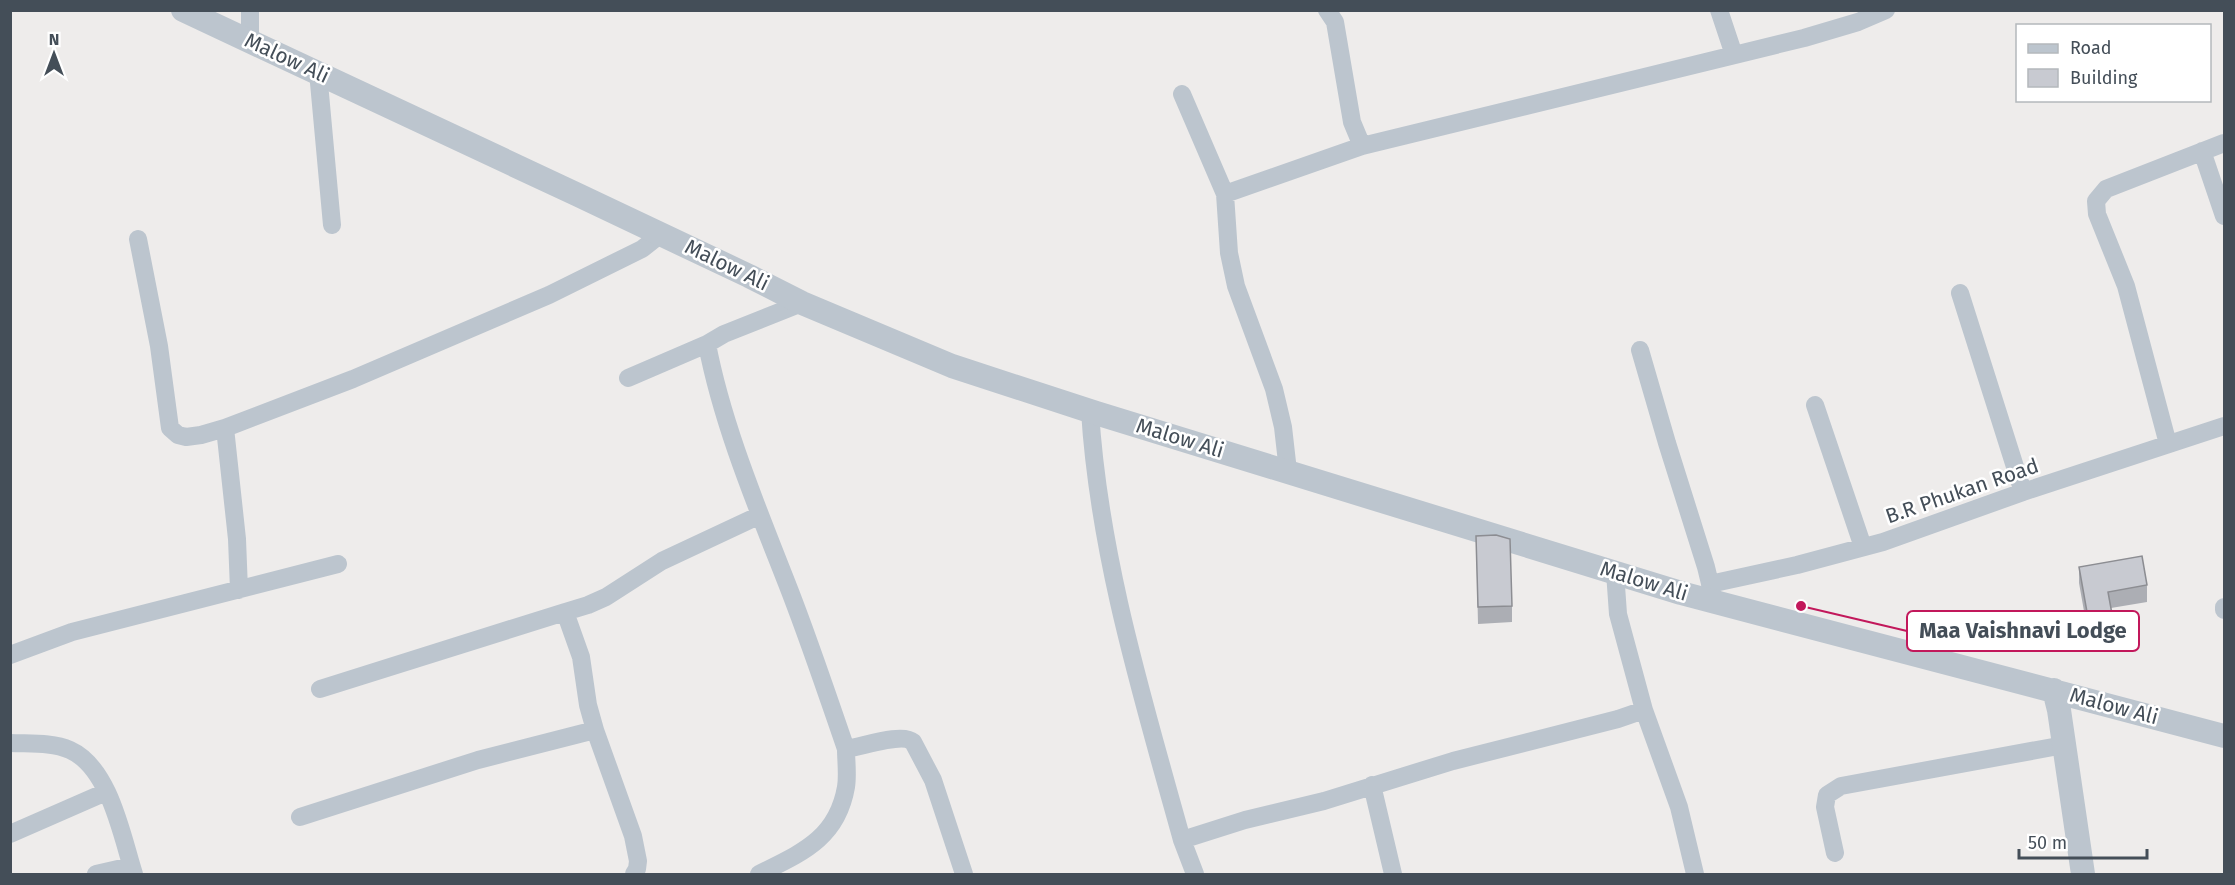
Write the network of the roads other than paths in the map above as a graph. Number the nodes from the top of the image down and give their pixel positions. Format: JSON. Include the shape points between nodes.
{"nodes":[{"id":1,"x":183,"y":10,"type":"edge"},
{"id":2,"x":250,"y":10,"type":"edge"},
{"id":3,"x":1327,"y":10,"type":"edge"},
{"id":4,"x":1719,"y":10,"type":"edge"},
{"id":5,"x":1887,"y":10,"type":"edge"},
{"id":6,"x":1842,"y":18,"type":"edge"},
{"id":7,"x":250,"y":41,"type":"junction"},
{"id":8,"x":1734,"y":56,"type":"junction"},
{"id":9,"x":318,"y":72,"type":"junction"},
{"id":10,"x":1182,"y":94,"type":"dead end"},
{"id":11,"x":2224,"y":143,"type":"edge"},
{"id":12,"x":1362,"y":146,"type":"junction"},
{"id":13,"x":2202,"y":151,"type":"junction"},
{"id":14,"x":1225,"y":194,"type":"junction"},
{"id":15,"x":2224,"y":216,"type":"edge"},
{"id":16,"x":332,"y":225,"type":"dead end"},
{"id":17,"x":662,"y":234,"type":"junction"},
{"id":18,"x":138,"y":239,"type":"dead end"},
{"id":19,"x":1960,"y":293,"type":"dead end"},
{"id":20,"x":802,"y":303,"type":"junction"},
{"id":21,"x":707,"y":344,"type":"junction"},
{"id":22,"x":1640,"y":350,"type":"dead end"},
{"id":23,"x":628,"y":378,"type":"dead end"},
{"id":24,"x":1815,"y":405,"type":"dead end"},
{"id":25,"x":1090,"y":411,"type":"junction"},
{"id":26,"x":2224,"y":426,"type":"edge"},
{"id":27,"x":225,"y":428,"type":"junction"},
{"id":28,"x":2168,"y":444,"type":"junction"},
{"id":29,"x":1288,"y":471,"type":"junction"},
{"id":30,"x":2023,"y":492,"type":"junction"},
{"id":31,"x":760,"y":515,"type":"junction"},
{"id":32,"x":1863,"y":547,"type":"junction"},
{"id":33,"x":338,"y":564,"type":"dead end"},
{"id":34,"x":1616,"y":572,"type":"junction"},
{"id":35,"x":239,"y":590,"type":"junction"},
{"id":36,"x":1712,"y":593,"type":"junction"},
{"id":37,"x":565,"y":612,"type":"junction"},
{"id":38,"x":10,"y":655,"type":"edge"},
{"id":39,"x":320,"y":689,"type":"dead end"},
{"id":40,"x":2054,"y":690,"type":"junction"},
{"id":41,"x":1644,"y":710,"type":"junction"},
{"id":42,"x":595,"y":730,"type":"junction"},
{"id":43,"x":2224,"y":736,"type":"edge"},
{"id":44,"x":10,"y":743,"type":"edge"},
{"id":45,"x":2064,"y":745,"type":"junction"},
{"id":46,"x":846,"y":749,"type":"junction"},
{"id":47,"x":1372,"y":785,"type":"junction"},
{"id":48,"x":106,"y":792,"type":"junction"},
{"id":49,"x":300,"y":817,"type":"dead end"},
{"id":50,"x":10,"y":834,"type":"edge"},
{"id":51,"x":1182,"y":840,"type":"junction"},
{"id":52,"x":1834,"y":853,"type":"dead end"},
{"id":53,"x":132,"y":870,"type":"edge"},
{"id":54,"x":96,"y":874,"type":"edge"},
{"id":55,"x":634,"y":874,"type":"edge"},
{"id":56,"x":759,"y":874,"type":"edge"},
{"id":57,"x":964,"y":874,"type":"edge"},
{"id":58,"x":1195,"y":874,"type":"edge"},
{"id":59,"x":1393,"y":874,"type":"edge"},
{"id":60,"x":1695,"y":874,"type":"edge"},
{"id":61,"x":2083,"y":874,"type":"edge"}],
"edges":[{"from":1,"to":7,"type":"street","name":"Malow Ali"},
{"from":2,"to":7,"type":"street"},
{"from":3,"to":12,"type":"street","via":[[1335,22],[1352,122]]},
{"from":4,"to":8,"type":"street"},
{"from":5,"to":6,"type":"street"},
{"from":6,"to":8,"type":"street"},
{"from":7,"to":9,"type":"street","name":"Malow Ali"},
{"from":8,"to":12,"type":"street"},
{"from":9,"to":16,"type":"street"},
{"from":9,"to":17,"type":"street","name":"Malow Ali"},
{"from":10,"to":14,"type":"street"},
{"from":11,"to":13,"type":"street"},
{"from":12,"to":14,"type":"street"},
{"from":13,"to":15,"type":"street"},
{"from":13,"to":28,"type":"street","via":[[2106,189],[2096,201],[2097,214],[2126,286]]},
{"from":14,"to":29,"type":"street","via":[[1229,253],[1236,286],[1274,389]]},
{"from":17,"to":20,"type":"street","name":"Malow Ali"},
{"from":17,"to":27,"type":"street","via":[[642,249],[549,295],[353,379]]},
{"from":18,"to":27,"type":"street","via":[[170,428],[186,437]]},
{"from":19,"to":30,"type":"street"},
{"from":20,"to":21,"type":"street"},
{"from":20,"to":25,"type":"street","name":"Malow Ali","via":[[952,366]]},
{"from":21,"to":23,"type":"street"},
{"from":21,"to":31,"type":"street","via":[[716,391]]},
{"from":22,"to":36,"type":"street"},
{"from":24,"to":32,"type":"street"},
{"from":25,"to":29,"type":"street","name":"Malow Ali"},
{"from":25,"to":51,"type":"street","via":[[1094,465],[1114,581]]},
{"from":26,"to":28,"type":"street","name":"B.R Phukan Road"},
{"from":27,"to":35,"type":"street"},
{"from":28,"to":30,"type":"street","name":"B.R Phukan Road"},
{"from":29,"to":34,"type":"street","name":"Malow Ali"},
{"from":30,"to":32,"type":"street","name":"B.R Phukan Road"},
{"from":31,"to":37,"type":"street","via":[[662,561],[606,597]]},
{"from":31,"to":46,"type":"street","via":[[816,657]]},
{"from":32,"to":36,"type":"street","name":"B.R Phukan Road"},
{"from":33,"to":35,"type":"street"},
{"from":34,"to":36,"type":"street","name":"Malow Ali"},
{"from":34,"to":41,"type":"street","via":[[1618,614]]},
{"from":35,"to":38,"type":"street","via":[[72,632]]},
{"from":36,"to":40,"type":"street","name":"Malow Ali"},
{"from":37,"to":39,"type":"street"},
{"from":37,"to":42,"type":"street","via":[[581,657]]},
{"from":40,"to":43,"type":"street","name":"Malow Ali"},
{"from":40,"to":45,"type":"street"},
{"from":41,"to":47,"type":"street"},
{"from":41,"to":60,"type":"street","via":[[1679,807]]},
{"from":42,"to":49,"type":"street","via":[[478,760]]},
{"from":42,"to":55,"type":"street","via":[[633,836],[638,861]]},
{"from":44,"to":48,"type":"street","via":[[48,744],[70,750],[88,763]]},
{"from":45,"to":52,"type":"street","via":[[1841,786],[1827,795],[1825,807]]},
{"from":45,"to":61,"type":"street"},
{"from":46,"to":56,"type":"street","via":[[847,784],[834,823],[808,849]]},
{"from":46,"to":57,"type":"street","via":[[898,738],[913,742],[933,780]]},
{"from":47,"to":51,"type":"street"},
{"from":47,"to":59,"type":"street"},
{"from":48,"to":50,"type":"street"},
{"from":48,"to":53,"type":"street"},
{"from":51,"to":58,"type":"street"},
{"from":53,"to":54,"type":"street"}]}
